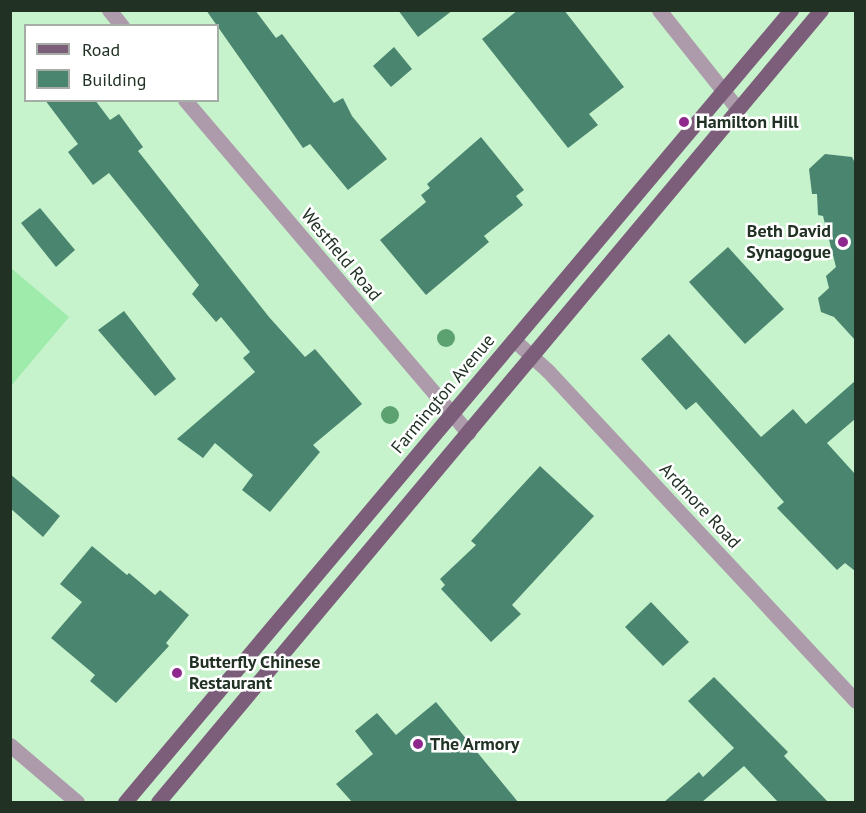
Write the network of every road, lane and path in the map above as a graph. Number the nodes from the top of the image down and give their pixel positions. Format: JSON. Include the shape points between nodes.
{"nodes":[{"id":1,"x":109,"y":10,"type":"edge"},
{"id":2,"x":659,"y":10,"type":"edge"},
{"id":3,"x":791,"y":10,"type":"edge"},
{"id":4,"x":821,"y":10,"type":"edge"},
{"id":5,"x":120,"y":24,"type":"edge"},
{"id":6,"x":723,"y":92,"type":"junction"},
{"id":7,"x":187,"y":102,"type":"edge"},
{"id":8,"x":737,"y":108,"type":"junction"},
{"id":9,"x":514,"y":340,"type":"junction"},
{"id":10,"x":534,"y":357,"type":"junction"},
{"id":11,"x":451,"y":415,"type":"junction"},
{"id":12,"x":468,"y":433,"type":"junction"},
{"id":13,"x":855,"y":701,"type":"edge"},
{"id":14,"x":10,"y":745,"type":"edge"},
{"id":15,"x":77,"y":802,"type":"edge"},
{"id":16,"x":125,"y":802,"type":"edge"},
{"id":17,"x":158,"y":802,"type":"edge"}],
"edges":[{"from":1,"to":5,"type":"street"},
{"from":2,"to":6,"type":"street"},
{"from":3,"to":6,"type":"main road","name":"Farmington Avenue"},
{"from":4,"to":8,"type":"main road"},
{"from":6,"to":8,"type":"street"},
{"from":6,"to":9,"type":"main road","name":"Farmington Avenue"},
{"from":7,"to":11,"type":"street","name":"Westfield Road"},
{"from":8,"to":10,"type":"main road"},
{"from":9,"to":10,"type":"street","name":"Ardmore Road"},
{"from":9,"to":11,"type":"main road","name":"Farmington Avenue"},
{"from":10,"to":12,"type":"main road"},
{"from":10,"to":13,"type":"street","name":"Ardmore Road"},
{"from":11,"to":12,"type":"street","name":"Westfield Road"},
{"from":11,"to":16,"type":"main road","name":"Farmington Avenue"},
{"from":12,"to":17,"type":"main road"},
{"from":14,"to":15,"type":"street"}]}
